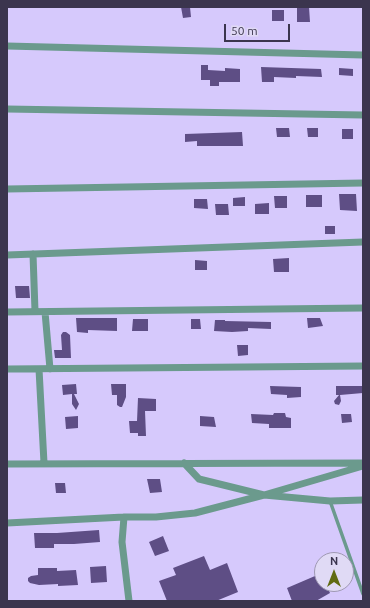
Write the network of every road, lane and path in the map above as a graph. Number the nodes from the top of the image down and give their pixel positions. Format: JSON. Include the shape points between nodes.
{"nodes":[{"id":1,"x":7,"y":46,"type":"edge"},
{"id":2,"x":363,"y":55,"type":"edge"},
{"id":3,"x":7,"y":109,"type":"edge"},
{"id":4,"x":363,"y":115,"type":"edge"},
{"id":5,"x":363,"y":183,"type":"edge"},
{"id":6,"x":7,"y":189,"type":"edge"},
{"id":7,"x":363,"y":242,"type":"edge"},
{"id":8,"x":33,"y":254,"type":"junction"},
{"id":9,"x":7,"y":255,"type":"edge"},
{"id":10,"x":363,"y":308,"type":"edge"},
{"id":11,"x":35,"y":311,"type":"junction"},
{"id":12,"x":7,"y":312,"type":"edge"},
{"id":13,"x":45,"y":312,"type":"junction"},
{"id":14,"x":363,"y":366,"type":"edge"},
{"id":15,"x":7,"y":369,"type":"edge"},
{"id":16,"x":39,"y":369,"type":"junction"},
{"id":17,"x":50,"y":369,"type":"junction"},
{"id":18,"x":44,"y":463,"type":"junction"},
{"id":19,"x":184,"y":463,"type":"junction"},
{"id":20,"x":7,"y":464,"type":"edge"},
{"id":21,"x":363,"y":464,"type":"edge"},
{"id":22,"x":264,"y":495,"type":"junction"},
{"id":23,"x":363,"y":500,"type":"edge"},
{"id":24,"x":330,"y":501,"type":"junction"},
{"id":25,"x":124,"y":517,"type":"junction"},
{"id":26,"x":7,"y":523,"type":"edge"},
{"id":27,"x":363,"y":594,"type":"edge"},
{"id":28,"x":129,"y":601,"type":"edge"}],
"edges":[{"from":1,"to":2,"type":"street"},
{"from":3,"to":4,"type":"street"},
{"from":5,"to":6,"type":"street"},
{"from":7,"to":8,"type":"street"},
{"from":8,"to":9,"type":"street"},
{"from":8,"to":11,"type":"street"},
{"from":10,"to":13,"type":"street"},
{"from":11,"to":12,"type":"street"},
{"from":11,"to":13,"type":"street"},
{"from":13,"to":17,"type":"street"},
{"from":14,"to":17,"type":"street"},
{"from":15,"to":16,"type":"street"},
{"from":16,"to":17,"type":"street"},
{"from":16,"to":18,"type":"street"},
{"from":18,"to":19,"type":"street"},
{"from":18,"to":20,"type":"street"},
{"from":19,"to":21,"type":"street"},
{"from":19,"to":22,"type":"street","via":[[199,479]]},
{"from":21,"to":22,"type":"street"},
{"from":22,"to":24,"type":"street"},
{"from":22,"to":25,"type":"street","via":[[195,513]]},
{"from":23,"to":24,"type":"street"},
{"from":24,"to":27,"type":"lane"},
{"from":25,"to":26,"type":"street"},
{"from":25,"to":28,"type":"street","via":[[122,542]]}]}
